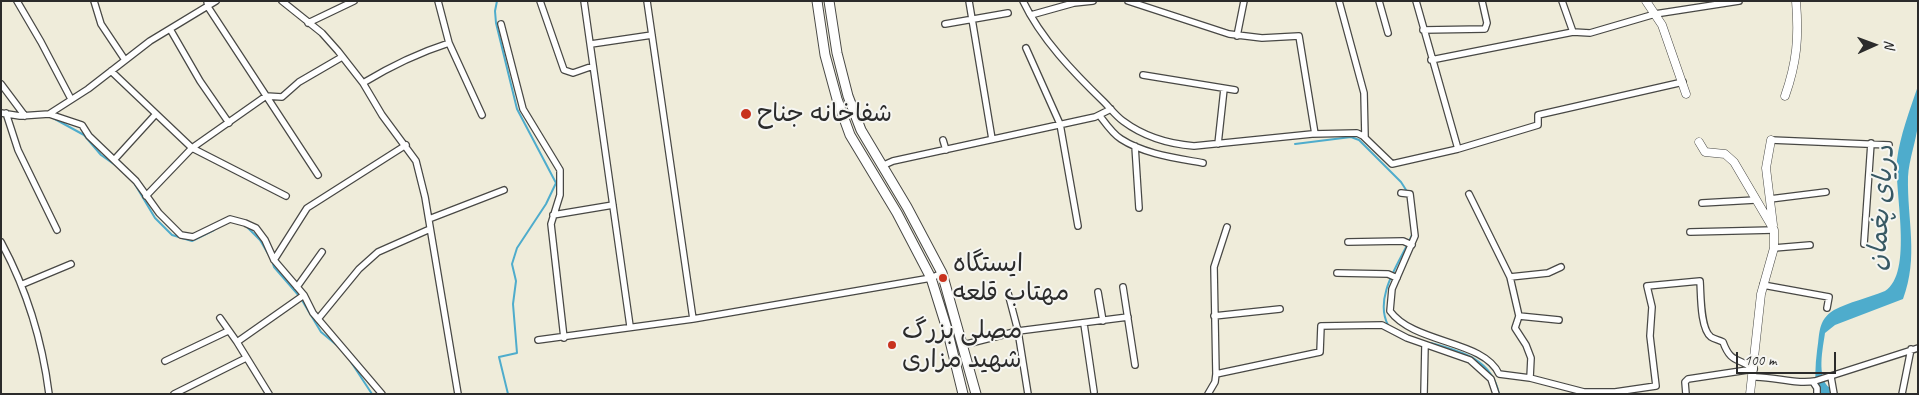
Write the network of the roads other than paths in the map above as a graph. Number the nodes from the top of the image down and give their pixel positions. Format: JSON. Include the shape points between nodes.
{"nodes":[{"id":1,"x":17,"y":1,"type":"edge"},
{"id":2,"x":94,"y":1,"type":"edge"},
{"id":3,"x":216,"y":1,"type":"edge"},
{"id":4,"x":282,"y":1,"type":"edge"},
{"id":5,"x":354,"y":1,"type":"edge"},
{"id":6,"x":438,"y":1,"type":"edge"},
{"id":7,"x":540,"y":1,"type":"edge"},
{"id":8,"x":584,"y":1,"type":"edge"},
{"id":9,"x":647,"y":1,"type":"edge"},
{"id":10,"x":817,"y":1,"type":"edge"},
{"id":11,"x":829,"y":1,"type":"edge"},
{"id":12,"x":969,"y":1,"type":"edge"},
{"id":13,"x":1023,"y":1,"type":"edge"},
{"id":14,"x":1093,"y":1,"type":"edge"},
{"id":15,"x":1128,"y":1,"type":"edge"},
{"id":16,"x":1244,"y":1,"type":"edge"},
{"id":17,"x":1339,"y":1,"type":"edge"},
{"id":18,"x":1379,"y":1,"type":"edge"},
{"id":19,"x":1416,"y":1,"type":"edge"},
{"id":20,"x":1482,"y":1,"type":"edge"},
{"id":21,"x":1562,"y":1,"type":"edge"},
{"id":22,"x":1646,"y":1,"type":"edge"},
{"id":23,"x":1739,"y":1,"type":"edge"},
{"id":24,"x":1796,"y":1,"type":"edge"},
{"id":25,"x":208,"y":4,"type":"edge"},
{"id":26,"x":1008,"y":13,"type":"dead end"},
{"id":27,"x":1655,"y":14,"type":"junction"},
{"id":28,"x":1032,"y":15,"type":"junction"},
{"id":29,"x":972,"y":20,"type":"junction"},
{"id":30,"x":308,"y":23,"type":"junction"},
{"id":31,"x":501,"y":24,"type":"dead end"},
{"id":32,"x":944,"y":24,"type":"dead end"},
{"id":33,"x":170,"y":29,"type":"junction"},
{"id":34,"x":1423,"y":30,"type":"junction"},
{"id":35,"x":1573,"y":32,"type":"junction"},
{"id":36,"x":1388,"y":33,"type":"dead end"},
{"id":37,"x":652,"y":35,"type":"junction"},
{"id":38,"x":1237,"y":36,"type":"junction"},
{"id":39,"x":449,"y":43,"type":"junction"},
{"id":40,"x":591,"y":44,"type":"junction"},
{"id":41,"x":1026,"y":48,"type":"dead end"},
{"id":42,"x":342,"y":57,"type":"junction"},
{"id":43,"x":125,"y":60,"type":"junction"},
{"id":44,"x":1431,"y":60,"type":"junction"},
{"id":45,"x":593,"y":66,"type":"junction"},
{"id":46,"x":111,"y":71,"type":"junction"},
{"id":47,"x":1143,"y":75,"type":"dead end"},
{"id":48,"x":1683,"y":82,"type":"junction"},
{"id":49,"x":363,"y":83,"type":"junction"},
{"id":50,"x":1,"y":84,"type":"edge"},
{"id":51,"x":1224,"y":89,"type":"junction"},
{"id":52,"x":1235,"y":90,"type":"dead end"},
{"id":53,"x":1686,"y":94,"type":"dead end"},
{"id":54,"x":266,"y":96,"type":"junction"},
{"id":55,"x":1785,"y":96,"type":"dead end"},
{"id":56,"x":71,"y":99,"type":"junction"},
{"id":57,"x":1110,"y":110,"type":"junction"},
{"id":58,"x":3,"y":113,"type":"edge"},
{"id":59,"x":49,"y":114,"type":"junction"},
{"id":60,"x":155,"y":115,"type":"junction"},
{"id":61,"x":482,"y":115,"type":"dead end"},
{"id":62,"x":25,"y":116,"type":"junction"},
{"id":63,"x":1100,"y":116,"type":"junction"},
{"id":64,"x":229,"y":122,"type":"junction"},
{"id":65,"x":1060,"y":124,"type":"junction"},
{"id":66,"x":1314,"y":134,"type":"junction"},
{"id":67,"x":1365,"y":138,"type":"junction"},
{"id":68,"x":992,"y":139,"type":"junction"},
{"id":69,"x":943,"y":140,"type":"dead end"},
{"id":70,"x":1770,"y":140,"type":"joint"},
{"id":71,"x":1699,"y":142,"type":"dead end"},
{"id":72,"x":1871,"y":143,"type":"junction"},
{"id":73,"x":1218,"y":144,"type":"junction"},
{"id":74,"x":406,"y":145,"type":"junction"},
{"id":75,"x":1889,"y":145,"type":"dead end"},
{"id":76,"x":1135,"y":146,"type":"junction"},
{"id":77,"x":192,"y":148,"type":"junction"},
{"id":78,"x":1458,"y":149,"type":"junction"},
{"id":79,"x":946,"y":150,"type":"junction"},
{"id":80,"x":114,"y":160,"type":"junction"},
{"id":81,"x":1203,"y":163,"type":"dead end"},
{"id":82,"x":884,"y":165,"type":"junction"},
{"id":83,"x":318,"y":175,"type":"dead end"},
{"id":84,"x":504,"y":190,"type":"dead end"},
{"id":85,"x":1826,"y":192,"type":"dead end"},
{"id":86,"x":1401,"y":193,"type":"dead end"},
{"id":87,"x":1469,"y":194,"type":"dead end"},
{"id":88,"x":146,"y":196,"type":"junction"},
{"id":89,"x":286,"y":196,"type":"dead end"},
{"id":90,"x":1770,"y":199,"type":"junction"},
{"id":91,"x":1755,"y":200,"type":"junction"},
{"id":92,"x":1702,"y":204,"type":"dead end"},
{"id":93,"x":613,"y":205,"type":"junction"},
{"id":94,"x":1139,"y":208,"type":"dead end"},
{"id":95,"x":553,"y":215,"type":"junction"},
{"id":96,"x":429,"y":219,"type":"junction"},
{"id":97,"x":1078,"y":226,"type":"dead end"},
{"id":98,"x":1227,"y":227,"type":"dead end"},
{"id":99,"x":430,"y":229,"type":"junction"},
{"id":100,"x":56,"y":230,"type":"dead end"},
{"id":101,"x":1774,"y":230,"type":"junction"},
{"id":102,"x":1690,"y":232,"type":"dead end"},
{"id":103,"x":1,"y":242,"type":"edge"},
{"id":104,"x":1348,"y":242,"type":"dead end"},
{"id":105,"x":1864,"y":244,"type":"dead end"},
{"id":106,"x":1412,"y":245,"type":"junction"},
{"id":107,"x":1810,"y":245,"type":"dead end"},
{"id":108,"x":1774,"y":248,"type":"junction"},
{"id":109,"x":322,"y":252,"type":"dead end"},
{"id":110,"x":274,"y":260,"type":"junction"},
{"id":111,"x":71,"y":264,"type":"dead end"},
{"id":112,"x":1561,"y":267,"type":"dead end"},
{"id":113,"x":1337,"y":273,"type":"dead end"},
{"id":114,"x":942,"y":274,"type":"junction"},
{"id":115,"x":1510,"y":277,"type":"junction"},
{"id":116,"x":931,"y":278,"type":"junction"},
{"id":117,"x":1397,"y":278,"type":"junction"},
{"id":118,"x":23,"y":284,"type":"junction"},
{"id":119,"x":1763,"y":285,"type":"junction"},
{"id":120,"x":297,"y":287,"type":"junction"},
{"id":121,"x":1123,"y":287,"type":"dead end"},
{"id":122,"x":1098,"y":292,"type":"dead end"},
{"id":123,"x":1008,"y":293,"type":"dead end"},
{"id":124,"x":304,"y":295,"type":"junction"},
{"id":125,"x":1827,"y":308,"type":"dead end"},
{"id":126,"x":1280,"y":309,"type":"dead end"},
{"id":127,"x":1214,"y":316,"type":"junction"},
{"id":128,"x":1519,"y":316,"type":"junction"},
{"id":129,"x":1128,"y":317,"type":"junction"},
{"id":130,"x":220,"y":318,"type":"dead end"},
{"id":131,"x":318,"y":319,"type":"junction"},
{"id":132,"x":693,"y":319,"type":"junction"},
{"id":133,"x":1394,"y":320,"type":"junction"},
{"id":134,"x":1558,"y":320,"type":"dead end"},
{"id":135,"x":1103,"y":321,"type":"junction"},
{"id":136,"x":1084,"y":324,"type":"junction"},
{"id":137,"x":630,"y":326,"type":"junction"},
{"id":138,"x":1388,"y":328,"type":"junction"},
{"id":139,"x":228,"y":330,"type":"junction"},
{"id":140,"x":1018,"y":331,"type":"junction"},
{"id":141,"x":564,"y":338,"type":"junction"},
{"id":142,"x":538,"y":340,"type":"dead end"},
{"id":143,"x":237,"y":342,"type":"junction"},
{"id":144,"x":963,"y":345,"type":"junction"},
{"id":145,"x":1425,"y":345,"type":"junction"},
{"id":146,"x":1914,"y":348,"type":"edge"},
{"id":147,"x":246,"y":358,"type":"junction"},
{"id":148,"x":165,"y":361,"type":"dead end"},
{"id":149,"x":1135,"y":365,"type":"dead end"},
{"id":150,"x":1216,"y":374,"type":"junction"},
{"id":151,"x":1754,"y":374,"type":"junction"},
{"id":152,"x":1830,"y":377,"type":"junction"},
{"id":153,"x":1530,"y":378,"type":"junction"},
{"id":154,"x":1814,"y":382,"type":"junction"},
{"id":155,"x":1094,"y":392,"type":"dead end"},
{"id":156,"x":1584,"y":393,"type":"edge"},
{"id":157,"x":1615,"y":393,"type":"edge"},
{"id":158,"x":49,"y":394,"type":"edge"},
{"id":159,"x":174,"y":394,"type":"edge"},
{"id":160,"x":269,"y":394,"type":"edge"},
{"id":161,"x":382,"y":394,"type":"edge"},
{"id":162,"x":458,"y":394,"type":"edge"},
{"id":163,"x":962,"y":394,"type":"edge"},
{"id":164,"x":976,"y":394,"type":"edge"},
{"id":165,"x":1028,"y":394,"type":"edge"},
{"id":166,"x":1208,"y":394,"type":"edge"},
{"id":167,"x":1424,"y":394,"type":"edge"},
{"id":168,"x":1496,"y":394,"type":"edge"},
{"id":169,"x":1686,"y":394,"type":"edge"},
{"id":170,"x":1750,"y":394,"type":"edge"},
{"id":171,"x":1817,"y":394,"type":"edge"},
{"id":172,"x":1834,"y":394,"type":"edge"},
{"id":173,"x":1902,"y":394,"type":"edge"}],
"edges":[{"from":1,"to":56,"type":"street"},
{"from":2,"to":43,"type":"street","via":[[101,24]]},
{"from":3,"to":25,"type":"street"},
{"from":4,"to":30,"type":"street"},
{"from":5,"to":30,"type":"street"},
{"from":6,"to":39,"type":"street"},
{"from":7,"to":45,"type":"street","via":[[564,70],[573,73]]},
{"from":8,"to":40,"type":"street"},
{"from":9,"to":37,"type":"street"},
{"from":10,"to":116,"type":"main road","via":[[825,56],[850,135]]},
{"from":11,"to":82,"type":"main road","via":[[848,96],[861,130]]},
{"from":12,"to":29,"type":"street"},
{"from":13,"to":28,"type":"street"},
{"from":14,"to":28,"type":"street"},
{"from":15,"to":38,"type":"street"},
{"from":16,"to":38,"type":"street"},
{"from":17,"to":67,"type":"street","via":[[1364,93]]},
{"from":18,"to":36,"type":"street"},
{"from":19,"to":34,"type":"street"},
{"from":20,"to":34,"type":"street","via":[[1487,23],[1485,29]]},
{"from":21,"to":35,"type":"street"},
{"from":22,"to":27,"type":"street"},
{"from":23,"to":27,"type":"street"},
{"from":24,"to":55,"type":"street","via":[[1799,32],[1796,60]]},
{"from":25,"to":33,"type":"street"},
{"from":25,"to":54,"type":"street"},
{"from":26,"to":29,"type":"street"},
{"from":27,"to":35,"type":"street","via":[[1590,33]]},
{"from":27,"to":48,"type":"street"},
{"from":28,"to":57,"type":"street","via":[[1041,31]]},
{"from":29,"to":32,"type":"street"},
{"from":29,"to":68,"type":"street"},
{"from":30,"to":42,"type":"street","via":[[322,33]]},
{"from":31,"to":95,"type":"street","via":[[523,109],[560,170],[560,195]]},
{"from":33,"to":43,"type":"street"},
{"from":33,"to":64,"type":"street","via":[[200,81]]},
{"from":34,"to":44,"type":"street"},
{"from":35,"to":44,"type":"street"},
{"from":37,"to":40,"type":"street"},
{"from":37,"to":132,"type":"street"},
{"from":38,"to":66,"type":"street","via":[[1299,36]]},
{"from":39,"to":49,"type":"street","via":[[392,65]]},
{"from":39,"to":61,"type":"street"},
{"from":40,"to":45,"type":"street"},
{"from":41,"to":65,"type":"street"},
{"from":42,"to":49,"type":"street"},
{"from":42,"to":54,"type":"street","via":[[299,82],[282,97]]},
{"from":43,"to":46,"type":"street"},
{"from":44,"to":78,"type":"street"},
{"from":45,"to":93,"type":"street"},
{"from":46,"to":56,"type":"street"},
{"from":46,"to":60,"type":"street"},
{"from":47,"to":51,"type":"street"},
{"from":48,"to":53,"type":"street"},
{"from":48,"to":78,"type":"street","via":[[1538,115],[1538,125]]},
{"from":49,"to":74,"type":"street","via":[[382,115]]},
{"from":50,"to":62,"type":"street"},
{"from":51,"to":52,"type":"street"},
{"from":51,"to":73,"type":"street"},
{"from":54,"to":64,"type":"street"},
{"from":54,"to":83,"type":"street"},
{"from":56,"to":59,"type":"street"},
{"from":57,"to":63,"type":"street"},
{"from":57,"to":73,"type":"street","via":[[1141,132],[1160,140],[1194,146]]},
{"from":58,"to":62,"type":"street"},
{"from":58,"to":100,"type":"street"},
{"from":59,"to":62,"type":"street"},
{"from":59,"to":80,"type":"street","via":[[82,125]]},
{"from":60,"to":77,"type":"street"},
{"from":60,"to":80,"type":"street"},
{"from":63,"to":65,"type":"street"},
{"from":63,"to":76,"type":"street","via":[[1120,138]]},
{"from":64,"to":77,"type":"street"},
{"from":65,"to":68,"type":"street"},
{"from":65,"to":97,"type":"street"},
{"from":66,"to":67,"type":"street","via":[[1357,133]]},
{"from":66,"to":73,"type":"street"},
{"from":67,"to":78,"type":"street","via":[[1392,164]]},
{"from":68,"to":79,"type":"street"},
{"from":69,"to":79,"type":"street"},
{"from":70,"to":72,"type":"street"},
{"from":70,"to":90,"type":"street","via":[[1766,168]]},
{"from":71,"to":91,"type":"street","via":[[1705,152],[1725,154],[1734,162]]},
{"from":72,"to":75,"type":"street"},
{"from":72,"to":105,"type":"street"},
{"from":74,"to":96,"type":"street","via":[[421,179]]},
{"from":74,"to":110,"type":"street","via":[[308,208]]},
{"from":76,"to":81,"type":"street"},
{"from":76,"to":94,"type":"street"},
{"from":77,"to":88,"type":"street"},
{"from":77,"to":89,"type":"street"},
{"from":79,"to":82,"type":"street"},
{"from":80,"to":88,"type":"street"},
{"from":82,"to":114,"type":"main road"},
{"from":84,"to":96,"type":"street"},
{"from":85,"to":90,"type":"street"},
{"from":86,"to":106,"type":"street","via":[[1410,194],[1416,227]]},
{"from":87,"to":115,"type":"street"},
{"from":88,"to":110,"type":"street","via":[[180,235],[193,237],[230,220],[256,228]]},
{"from":90,"to":101,"type":"street"},
{"from":91,"to":92,"type":"street"},
{"from":91,"to":101,"type":"street"},
{"from":93,"to":95,"type":"street"},
{"from":93,"to":137,"type":"street"},
{"from":95,"to":141,"type":"street","via":[[551,224]]},
{"from":96,"to":99,"type":"street"},
{"from":98,"to":127,"type":"street","via":[[1214,268]]},
{"from":99,"to":131,"type":"street","via":[[378,252],[359,269]]},
{"from":99,"to":162,"type":"street"},
{"from":101,"to":102,"type":"street"},
{"from":101,"to":108,"type":"street"},
{"from":103,"to":118,"type":"street"},
{"from":104,"to":106,"type":"street","via":[[1403,242]]},
{"from":106,"to":117,"type":"street"},
{"from":107,"to":108,"type":"street"},
{"from":108,"to":119,"type":"street"},
{"from":109,"to":120,"type":"street"},
{"from":110,"to":120,"type":"street"},
{"from":111,"to":118,"type":"street"},
{"from":112,"to":115,"type":"street","via":[[1548,273]]},
{"from":113,"to":117,"type":"street","via":[[1388,274]]},
{"from":114,"to":116,"type":"street"},
{"from":114,"to":144,"type":"main road"},
{"from":115,"to":128,"type":"street"},
{"from":116,"to":132,"type":"street"},
{"from":116,"to":163,"type":"main road"},
{"from":117,"to":133,"type":"street","via":[[1389,299]]},
{"from":118,"to":158,"type":"street","via":[[44,353]]},
{"from":119,"to":125,"type":"street","via":[[1829,297]]},
{"from":119,"to":151,"type":"street"},
{"from":120,"to":124,"type":"street"},
{"from":121,"to":129,"type":"street"},
{"from":122,"to":135,"type":"street"},
{"from":123,"to":140,"type":"street"},
{"from":124,"to":131,"type":"street"},
{"from":124,"to":143,"type":"street"},
{"from":126,"to":127,"type":"street"},
{"from":127,"to":150,"type":"street"},
{"from":128,"to":134,"type":"street"},
{"from":128,"to":153,"type":"street","via":[[1515,328],[1530,358]]},
{"from":129,"to":135,"type":"street"},
{"from":129,"to":149,"type":"street"},
{"from":130,"to":139,"type":"street"},
{"from":131,"to":161,"type":"street"},
{"from":132,"to":137,"type":"street"},
{"from":133,"to":138,"type":"street"},
{"from":133,"to":153,"type":"street","via":[[1464,348],[1495,365],[1499,374]]},
{"from":135,"to":136,"type":"street"},
{"from":136,"to":140,"type":"street"},
{"from":136,"to":155,"type":"street"},
{"from":137,"to":141,"type":"street"},
{"from":138,"to":145,"type":"street"},
{"from":138,"to":150,"type":"street","via":[[1382,324],[1321,326],[1320,352]]},
{"from":139,"to":143,"type":"street"},
{"from":139,"to":148,"type":"street"},
{"from":140,"to":144,"type":"street"},
{"from":140,"to":165,"type":"street"},
{"from":141,"to":142,"type":"street"},
{"from":143,"to":147,"type":"street"},
{"from":144,"to":164,"type":"main road"},
{"from":145,"to":167,"type":"street"},
{"from":145,"to":168,"type":"street","via":[[1470,360],[1491,379]]},
{"from":146,"to":152,"type":"street"},
{"from":146,"to":173,"type":"street"},
{"from":147,"to":159,"type":"street"},
{"from":147,"to":160,"type":"street"},
{"from":150,"to":166,"type":"street"},
{"from":151,"to":154,"type":"street"},
{"from":151,"to":157,"type":"street","via":[[1747,364],[1728,355],[1723,342],[1710,337],[1706,331],[1700,281],[1648,286],[1656,386]]},
{"from":151,"to":169,"type":"street","via":[[1688,379],[1685,382]]},
{"from":151,"to":170,"type":"street"},
{"from":152,"to":154,"type":"street"},
{"from":152,"to":172,"type":"street"},
{"from":153,"to":156,"type":"street"},
{"from":154,"to":171,"type":"street"},
{"from":156,"to":157,"type":"street"}]}
